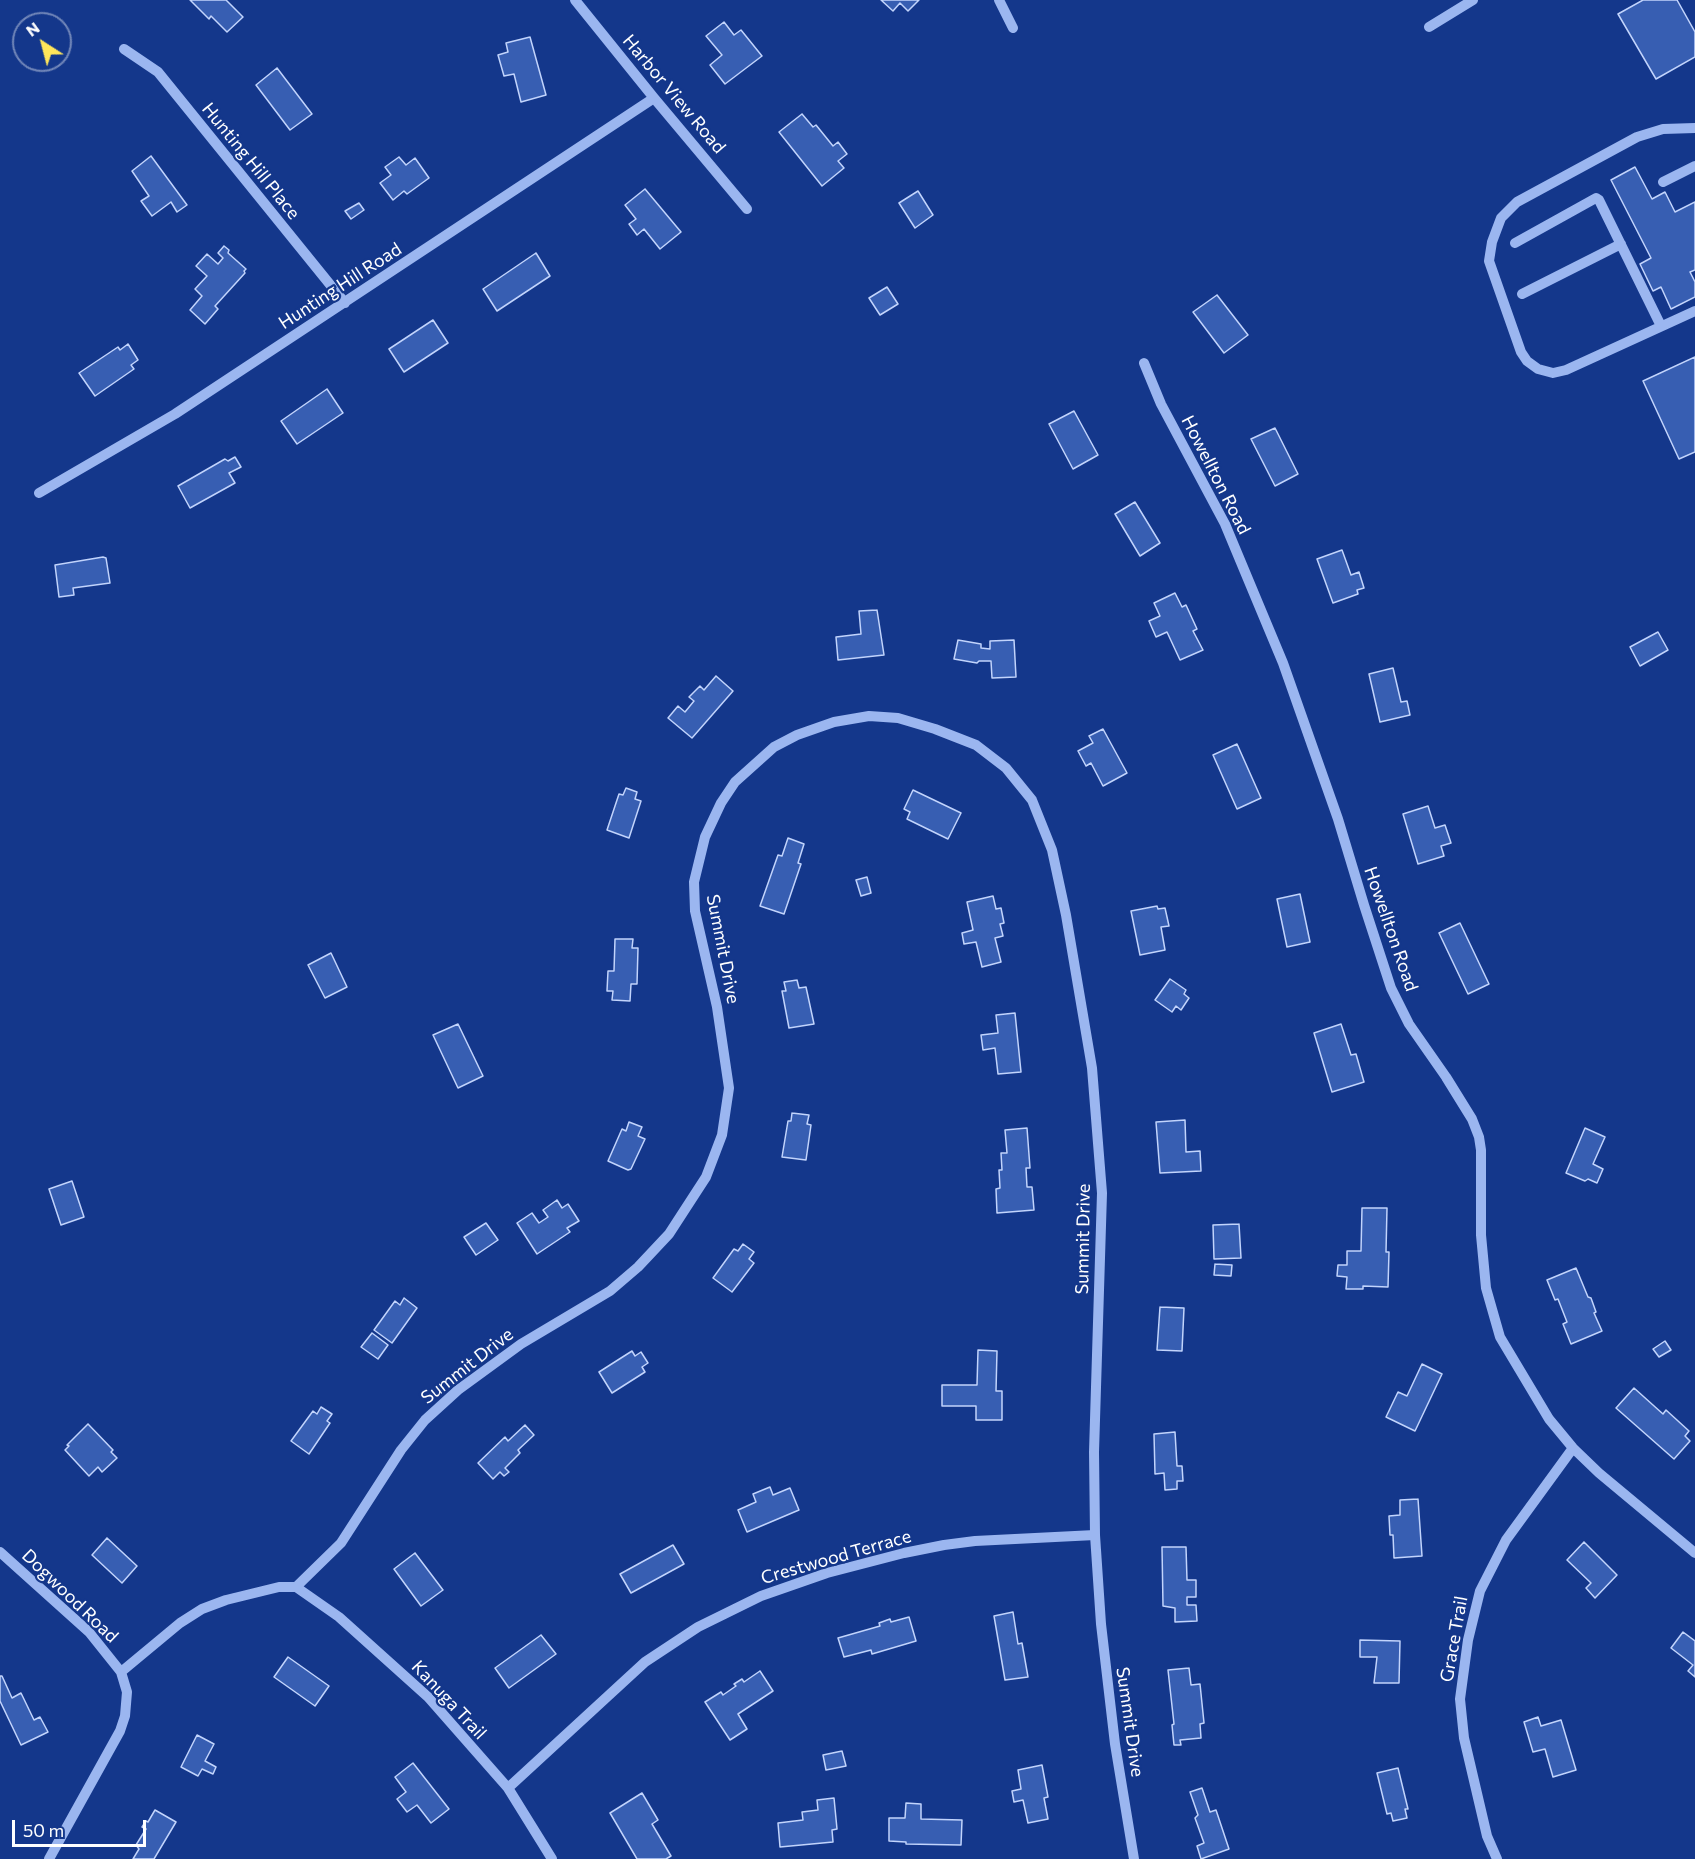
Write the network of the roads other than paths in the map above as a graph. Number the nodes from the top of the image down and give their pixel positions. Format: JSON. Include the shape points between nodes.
{"nodes":[{"id":1,"x":575,"y":0,"type":"edge"},
{"id":2,"x":999,"y":0,"type":"edge"},
{"id":3,"x":1473,"y":0,"type":"edge"},
{"id":4,"x":1429,"y":27,"type":"dead end"},
{"id":5,"x":1013,"y":28,"type":"dead end"},
{"id":6,"x":124,"y":49,"type":"dead end"},
{"id":7,"x":654,"y":98,"type":"junction"},
{"id":8,"x":1695,"y":128,"type":"edge"},
{"id":9,"x":1695,"y":166,"type":"edge"},
{"id":10,"x":1663,"y":182,"type":"dead end"},
{"id":11,"x":747,"y":209,"type":"dead end"},
{"id":12,"x":1515,"y":243,"type":"dead end"},
{"id":13,"x":1621,"y":244,"type":"junction"},
{"id":14,"x":1522,"y":294,"type":"dead end"},
{"id":15,"x":345,"y":303,"type":"junction"},
{"id":16,"x":1695,"y":311,"type":"edge"},
{"id":17,"x":1661,"y":326,"type":"junction"},
{"id":18,"x":1144,"y":363,"type":"dead end"},
{"id":19,"x":39,"y":493,"type":"dead end"},
{"id":20,"x":1573,"y":1448,"type":"junction"},
{"id":21,"x":1095,"y":1535,"type":"junction"},
{"id":22,"x":0,"y":1552,"type":"edge"},
{"id":23,"x":1695,"y":1553,"type":"edge"},
{"id":24,"x":296,"y":1587,"type":"junction"},
{"id":25,"x":121,"y":1672,"type":"junction"},
{"id":26,"x":508,"y":1788,"type":"junction"},
{"id":27,"x":49,"y":1859,"type":"edge"},
{"id":28,"x":552,"y":1859,"type":"edge"},
{"id":29,"x":1134,"y":1859,"type":"edge"},
{"id":30,"x":1497,"y":1859,"type":"edge"}],
"edges":[{"from":1,"to":7,"type":"street","name":"Harbor View Road"},
{"from":2,"to":5,"type":"street"},
{"from":3,"to":4,"type":"street"},
{"from":6,"to":15,"type":"street","name":"Hunting Hill Place","via":[[158,72]]},
{"from":7,"to":11,"type":"street","name":"Harbor View Road"},
{"from":7,"to":15,"type":"street","name":"Hunting Hill Road"},
{"from":8,"to":17,"type":"street","via":[[1663,129],[1637,137],[1527,195],[1501,218],[1492,242],[1489,261],[1521,352],[1538,369],[1553,373],[1566,370]]},
{"from":9,"to":10,"type":"street"},
{"from":12,"to":13,"type":"street","via":[[1596,198]]},
{"from":13,"to":14,"type":"street"},
{"from":13,"to":17,"type":"street"},
{"from":15,"to":19,"type":"street","name":"Hunting Hill Road","via":[[175,414]]},
{"from":16,"to":17,"type":"street"},
{"from":18,"to":20,"type":"street","name":"Howellton Road","via":[[1161,404],[1225,524],[1283,663],[1391,987],[1409,1024],[1446,1077],[1479,1137],[1480,1235],[1486,1288],[1500,1337],[1549,1419]]},
{"from":20,"to":23,"type":"street","name":"Howellton Road"},
{"from":20,"to":30,"type":"street","name":"Grace Trail","via":[[1506,1540],[1479,1591],[1468,1640],[1460,1699],[1464,1738],[1487,1836]]},
{"from":21,"to":24,"type":"street","name":"Summit Drive","via":[[1102,1193],[1092,1068],[1052,850],[1032,800],[1006,768],[976,745],[898,718],[869,716],[834,722],[774,747],[735,782],[705,837],[694,882],[695,911],[717,1007],[729,1088],[722,1134],[706,1177],[669,1234],[610,1291],[521,1344],[424,1420],[341,1543]]},
{"from":21,"to":26,"type":"street","name":"Crestwood Terrace","via":[[944,1545],[827,1573],[761,1596],[698,1627],[645,1662]]},
{"from":21,"to":29,"type":"street","name":"Summit Drive","via":[[1114,1733]]},
{"from":22,"to":25,"type":"street","name":"Dogwood Road","via":[[89,1632]]},
{"from":24,"to":25,"type":"street","via":[[279,1587],[202,1609]]},
{"from":24,"to":26,"type":"street","name":"Kanuga Trail","via":[[339,1617],[428,1697]]},
{"from":25,"to":27,"type":"street","name":"Dogwood Road","via":[[127,1703],[120,1731]]},
{"from":26,"to":28,"type":"street","name":"Kanuga Trail"}]}
